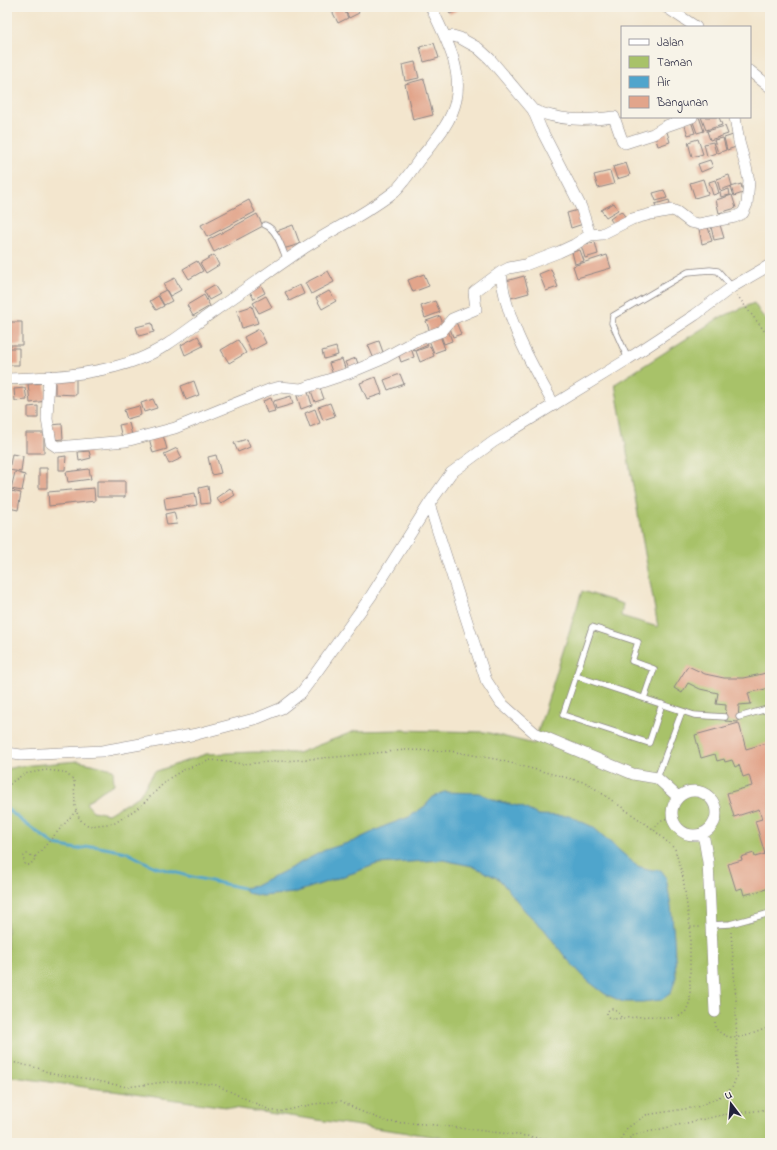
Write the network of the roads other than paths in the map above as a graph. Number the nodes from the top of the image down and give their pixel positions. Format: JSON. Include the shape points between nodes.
{"nodes":[{"id":1,"x":431,"y":7,"type":"edge"},
{"id":2,"x":666,"y":7,"type":"edge"},
{"id":3,"x":694,"y":26,"type":"edge"},
{"id":4,"x":445,"y":37,"type":"junction"},
{"id":5,"x":751,"y":72,"type":"edge"},
{"id":6,"x":770,"y":87,"type":"edge"},
{"id":7,"x":533,"y":110,"type":"junction"},
{"id":8,"x":618,"y":115,"type":"edge"},
{"id":9,"x":689,"y":118,"type":"edge"},
{"id":10,"x":735,"y":118,"type":"edge"},
{"id":11,"x":265,"y":225,"type":"dead end"},
{"id":12,"x":590,"y":235,"type":"junction"},
{"id":13,"x":287,"y":260,"type":"junction"},
{"id":14,"x":770,"y":264,"type":"edge"},
{"id":15,"x":501,"y":272,"type":"junction"},
{"id":16,"x":732,"y":287,"type":"junction"},
{"id":17,"x":628,"y":359,"type":"junction"},
{"id":18,"x":49,"y":376,"type":"junction"},
{"id":19,"x":7,"y":378,"type":"edge"},
{"id":20,"x":554,"y":405,"type":"junction"},
{"id":21,"x":429,"y":504,"type":"junction"},
{"id":22,"x":576,"y":676,"type":"junction"},
{"id":23,"x":644,"y":698,"type":"junction"},
{"id":24,"x":662,"y":704,"type":"junction"},
{"id":25,"x":770,"y":708,"type":"edge"},
{"id":26,"x":682,"y":711,"type":"junction"},
{"id":27,"x":725,"y":717,"type":"dead end"},
{"id":28,"x":739,"y":717,"type":"dead end"},
{"id":29,"x":7,"y":753,"type":"edge"},
{"id":30,"x":657,"y":778,"type":"junction"},
{"id":31,"x":678,"y":797,"type":"junction"},
{"id":32,"x":703,"y":833,"type":"junction"},
{"id":33,"x":770,"y":913,"type":"edge"},
{"id":34,"x":711,"y":925,"type":"junction"},
{"id":35,"x":715,"y":1012,"type":"road end"}],
"edges":[{"from":1,"to":4,"type":"street"},
{"from":2,"to":3,"type":"street"},
{"from":4,"to":7,"type":"street","via":[[460,38],[478,48]]},
{"from":4,"to":13,"type":"street","via":[[456,72],[458,89],[444,128],[396,190]]},
{"from":5,"to":6,"type":"street"},
{"from":7,"to":8,"type":"street","via":[[574,120],[597,120]]},
{"from":7,"to":12,"type":"street","via":[[581,207]]},
{"from":8,"to":9,"type":"street","via":[[622,140],[625,143]]},
{"from":10,"to":12,"type":"street","via":[[748,181],[747,204],[743,213],[735,218],[699,224],[690,222],[672,210],[632,219],[602,234]]},
{"from":11,"to":13,"type":"lane","via":[[274,232]]},
{"from":12,"to":15,"type":"street","via":[[559,252]]},
{"from":13,"to":18,"type":"street","via":[[151,354],[103,370]]},
{"from":14,"to":16,"type":"street"},
{"from":15,"to":18,"type":"street","via":[[474,292],[476,309],[452,319],[442,331],[415,341],[380,360],[301,388],[271,389],[175,428],[126,441],[63,447],[51,443],[47,419]]},
{"from":15,"to":20,"type":"street","via":[[504,296],[520,339]]},
{"from":16,"to":17,"type":"street"},
{"from":16,"to":17,"type":"lane","via":[[718,271],[688,272],[613,316],[612,323]]},
{"from":17,"to":20,"type":"street"},
{"from":18,"to":19,"type":"street"},
{"from":20,"to":21,"type":"street","via":[[494,442],[451,474]]},
{"from":21,"to":29,"type":"street","via":[[371,596],[313,677],[301,693],[282,708],[258,718],[197,734],[102,751],[21,755]]},
{"from":21,"to":30,"type":"street","via":[[486,680],[501,703],[535,733],[633,774]]},
{"from":22,"to":23,"type":"lane"},
{"from":22,"to":23,"type":"lane","via":[[592,626],[638,642],[632,661],[654,668]]},
{"from":22,"to":24,"type":"lane","via":[[563,715],[649,743]]},
{"from":23,"to":24,"type":"lane"},
{"from":24,"to":26,"type":"lane"},
{"from":25,"to":28,"type":"lane"},
{"from":26,"to":27,"type":"lane","via":[[694,715]]},
{"from":26,"to":30,"type":"lane"},
{"from":30,"to":31,"type":"street"},
{"from":31,"to":32,"type":"street","via":[[672,806],[671,817],[676,827],[686,834]]},
{"from":31,"to":32,"type":"street","via":[[687,791],[698,791],[713,801],[715,819],[713,825]]},
{"from":32,"to":34,"type":"street","via":[[708,862]]},
{"from":33,"to":34,"type":"lane","via":[[730,924]]},
{"from":34,"to":35,"type":"street"}]}
